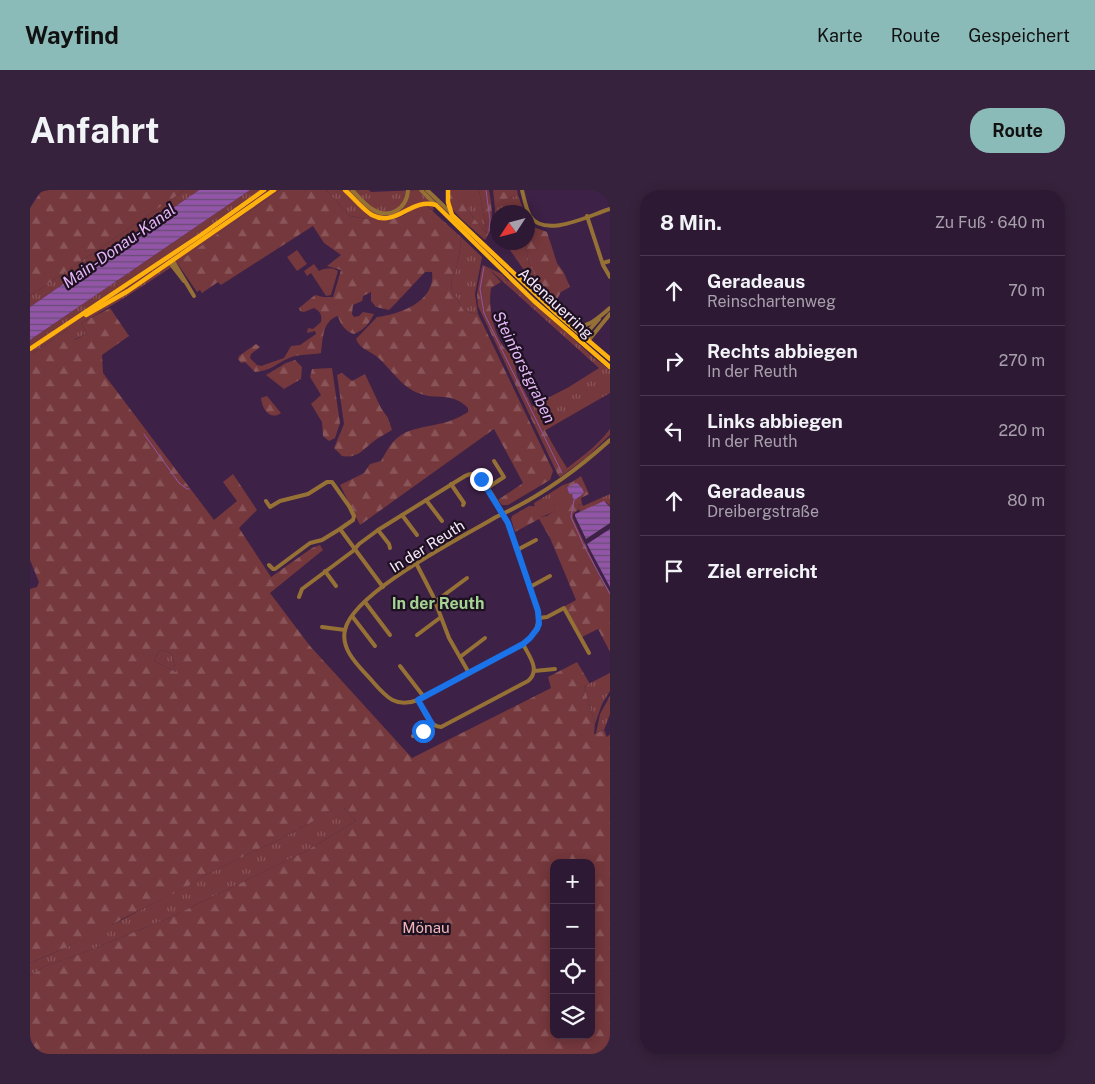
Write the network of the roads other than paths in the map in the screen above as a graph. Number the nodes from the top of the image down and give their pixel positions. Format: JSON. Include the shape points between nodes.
{"nodes":[{"id":1,"x":264,"y":190,"type":"edge"},
{"id":2,"x":274,"y":190,"type":"edge"},
{"id":3,"x":346,"y":190,"type":"edge"},
{"id":4,"x":352,"y":190,"type":"edge"},
{"id":5,"x":408,"y":190,"type":"edge"},
{"id":6,"x":448,"y":190,"type":"edge"},
{"id":7,"x":522,"y":190,"type":"edge"},
{"id":8,"x":424,"y":191,"type":"edge"},
{"id":9,"x":436,"y":205,"type":"junction"},
{"id":10,"x":610,"y":209,"type":"edge"},
{"id":11,"x":452,"y":214,"type":"junction"},
{"id":12,"x":588,"y":216,"type":"junction"},
{"id":13,"x":480,"y":244,"type":"junction"},
{"id":14,"x":489,"y":253,"type":"junction"},
{"id":15,"x":169,"y":257,"type":"junction"},
{"id":16,"x":610,"y":261,"type":"edge"},
{"id":17,"x":172,"y":262,"type":"junction"},
{"id":18,"x":603,"y":263,"type":"junction"},
{"id":19,"x":610,"y":277,"type":"edge"},
{"id":20,"x":194,"y":296,"type":"dead end"},
{"id":21,"x":610,"y":308,"type":"edge"},
{"id":22,"x":606,"y":311,"type":"junction"},
{"id":23,"x":610,"y":314,"type":"edge"},
{"id":24,"x":72,"y":321,"type":"junction"},
{"id":25,"x":571,"y":326,"type":"junction"},
{"id":26,"x":586,"y":339,"type":"junction"},
{"id":27,"x":582,"y":344,"type":"junction"},
{"id":28,"x":30,"y":349,"type":"edge"},
{"id":29,"x":610,"y":359,"type":"edge"},
{"id":30,"x":610,"y":367,"type":"edge"},
{"id":31,"x":610,"y":440,"type":"edge"},
{"id":32,"x":494,"y":461,"type":"dead end"},
{"id":33,"x":451,"y":484,"type":"junction"},
{"id":34,"x":487,"y":488,"type":"junction"},
{"id":35,"x":426,"y":500,"type":"junction"},
{"id":36,"x":266,"y":501,"type":"dead end"},
{"id":37,"x":463,"y":505,"type":"dead end"},
{"id":38,"x":503,"y":514,"type":"junction"},
{"id":39,"x":402,"y":515,"type":"junction"},
{"id":40,"x":442,"y":522,"type":"dead end"},
{"id":41,"x":340,"y":529,"type":"junction"},
{"id":42,"x":378,"y":530,"type":"junction"},
{"id":43,"x":417,"y":535,"type":"dead end"},
{"id":44,"x":536,"y":540,"type":"dead end"},
{"id":45,"x":390,"y":548,"type":"dead end"},
{"id":46,"x":355,"y":549,"type":"junction"},
{"id":47,"x":517,"y":550,"type":"junction"},
{"id":48,"x":416,"y":564,"type":"junction"},
{"id":49,"x":269,"y":565,"type":"dead end"},
{"id":50,"x":326,"y":571,"type":"junction"},
{"id":51,"x":550,"y":576,"type":"dead end"},
{"id":52,"x":467,"y":578,"type":"dead end"},
{"id":53,"x":336,"y":586,"type":"dead end"},
{"id":54,"x":383,"y":587,"type":"junction"},
{"id":55,"x":530,"y":587,"type":"junction"},
{"id":56,"x":299,"y":597,"type":"dead end"},
{"id":57,"x":436,"y":601,"type":"junction"},
{"id":58,"x":365,"y":602,"type":"junction"},
{"id":59,"x":352,"y":616,"type":"junction"},
{"id":60,"x":441,"y":617,"type":"junction"},
{"id":61,"x":539,"y":618,"type":"junction"},
{"id":62,"x":322,"y":627,"type":"dead end"},
{"id":63,"x":345,"y":630,"type":"junction"},
{"id":64,"x":390,"y":635,"type":"dead end"},
{"id":65,"x":416,"y":635,"type":"dead end"},
{"id":66,"x":485,"y":638,"type":"dead end"},
{"id":67,"x":523,"y":644,"type":"junction"},
{"id":68,"x":374,"y":646,"type":"dead end"},
{"id":69,"x":589,"y":653,"type":"dead end"},
{"id":70,"x":460,"y":657,"type":"junction"},
{"id":71,"x":400,"y":666,"type":"dead end"},
{"id":72,"x":556,"y":668,"type":"dead end"},
{"id":73,"x":534,"y":671,"type":"junction"},
{"id":74,"x":469,"y":673,"type":"junction"},
{"id":75,"x":424,"y":697,"type":"junction"},
{"id":76,"x":418,"y":700,"type":"junction"},
{"id":77,"x":432,"y":724,"type":"junction"},
{"id":78,"x":413,"y":736,"type":"dead end"}],
"edges":[{"from":1,"to":15,"type":"main road"},
{"from":2,"to":17,"type":"main road"},
{"from":3,"to":9,"type":"main road","via":[[365,210],[380,218],[392,217],[416,205]]},
{"from":4,"to":5,"type":"street","via":[[373,210],[388,214],[402,206]]},
{"from":6,"to":11,"type":"main road"},
{"from":7,"to":12,"type":"street","via":[[536,223],[560,225]]},
{"from":8,"to":9,"type":"street","name":"Adenauerring"},
{"from":8,"to":11,"type":"street","name":"Adenauerring"},
{"from":9,"to":13,"type":"main road","name":"Adenauerring"},
{"from":10,"to":12,"type":"street"},
{"from":11,"to":13,"type":"main road","name":"Adenauerring"},
{"from":12,"to":18,"type":"street"},
{"from":13,"to":14,"type":"main road","name":"Adenauerring"},
{"from":14,"to":25,"type":"main road","name":"Adenauerring"},
{"from":14,"to":27,"type":"main road","name":"Adenauerring","via":[[534,301]]},
{"from":15,"to":17,"type":"main road"},
{"from":15,"to":24,"type":"main road"},
{"from":16,"to":18,"type":"street"},
{"from":17,"to":20,"type":"street"},
{"from":17,"to":24,"type":"main road","via":[[117,298]]},
{"from":18,"to":19,"type":"street"},
{"from":21,"to":22,"type":"street"},
{"from":22,"to":25,"type":"street","via":[[587,325]]},
{"from":22,"to":26,"type":"street"},
{"from":23,"to":26,"type":"street"},
{"from":24,"to":28,"type":"main road"},
{"from":25,"to":26,"type":"main road","name":"Adenauerring"},
{"from":26,"to":27,"type":"main road"},
{"from":26,"to":29,"type":"main road","name":"Adenauerring"},
{"from":27,"to":30,"type":"main road","name":"Adenauerring"},
{"from":31,"to":38,"type":"street","name":"In der Reuth","via":[[570,474]]},
{"from":32,"to":34,"type":"street","via":[[504,477]]},
{"from":33,"to":34,"type":"street","via":[[471,474],[481,479]]},
{"from":33,"to":35,"type":"street"},
{"from":33,"to":37,"type":"street"},
{"from":34,"to":38,"type":"street"},
{"from":35,"to":39,"type":"street"},
{"from":35,"to":40,"type":"street"},
{"from":36,"to":41,"type":"street","via":[[270,507],[332,482],[354,516]]},
{"from":38,"to":47,"type":"street"},
{"from":38,"to":48,"type":"street","name":"In der Reuth"},
{"from":39,"to":42,"type":"street"},
{"from":39,"to":43,"type":"street"},
{"from":41,"to":46,"type":"street"},
{"from":41,"to":49,"type":"street","via":[[310,543],[276,569]]},
{"from":42,"to":45,"type":"street"},
{"from":42,"to":46,"type":"street"},
{"from":44,"to":47,"type":"street"},
{"from":46,"to":50,"type":"street"},
{"from":46,"to":54,"type":"street"},
{"from":47,"to":55,"type":"street"},
{"from":48,"to":54,"type":"street","name":"In der Reuth"},
{"from":48,"to":57,"type":"street"},
{"from":50,"to":53,"type":"street"},
{"from":50,"to":56,"type":"street","via":[[302,590]]},
{"from":51,"to":55,"type":"street"},
{"from":52,"to":57,"type":"street"},
{"from":54,"to":58,"type":"street","name":"In der Reuth"},
{"from":55,"to":61,"type":"street"},
{"from":57,"to":60,"type":"street"},
{"from":58,"to":59,"type":"street","name":"In der Reuth"},
{"from":58,"to":64,"type":"street"},
{"from":59,"to":63,"type":"street","name":"In der Reuth"},
{"from":59,"to":68,"type":"street"},
{"from":60,"to":65,"type":"street"},
{"from":60,"to":70,"type":"street"},
{"from":61,"to":67,"type":"street","via":[[534,634]]},
{"from":61,"to":69,"type":"street","via":[[564,608]]},
{"from":62,"to":63,"type":"street"},
{"from":63,"to":76,"type":"street","via":[[349,654],[389,699],[400,703]]},
{"from":66,"to":70,"type":"street"},
{"from":67,"to":73,"type":"street"},
{"from":67,"to":74,"type":"street"},
{"from":70,"to":74,"type":"street"},
{"from":71,"to":75,"type":"street"},
{"from":72,"to":73,"type":"street"},
{"from":73,"to":77,"type":"street","via":[[528,682],[445,726]]},
{"from":74,"to":75,"type":"street"},
{"from":75,"to":76,"type":"street"},
{"from":76,"to":77,"type":"street"},
{"from":77,"to":78,"type":"street"}]}
